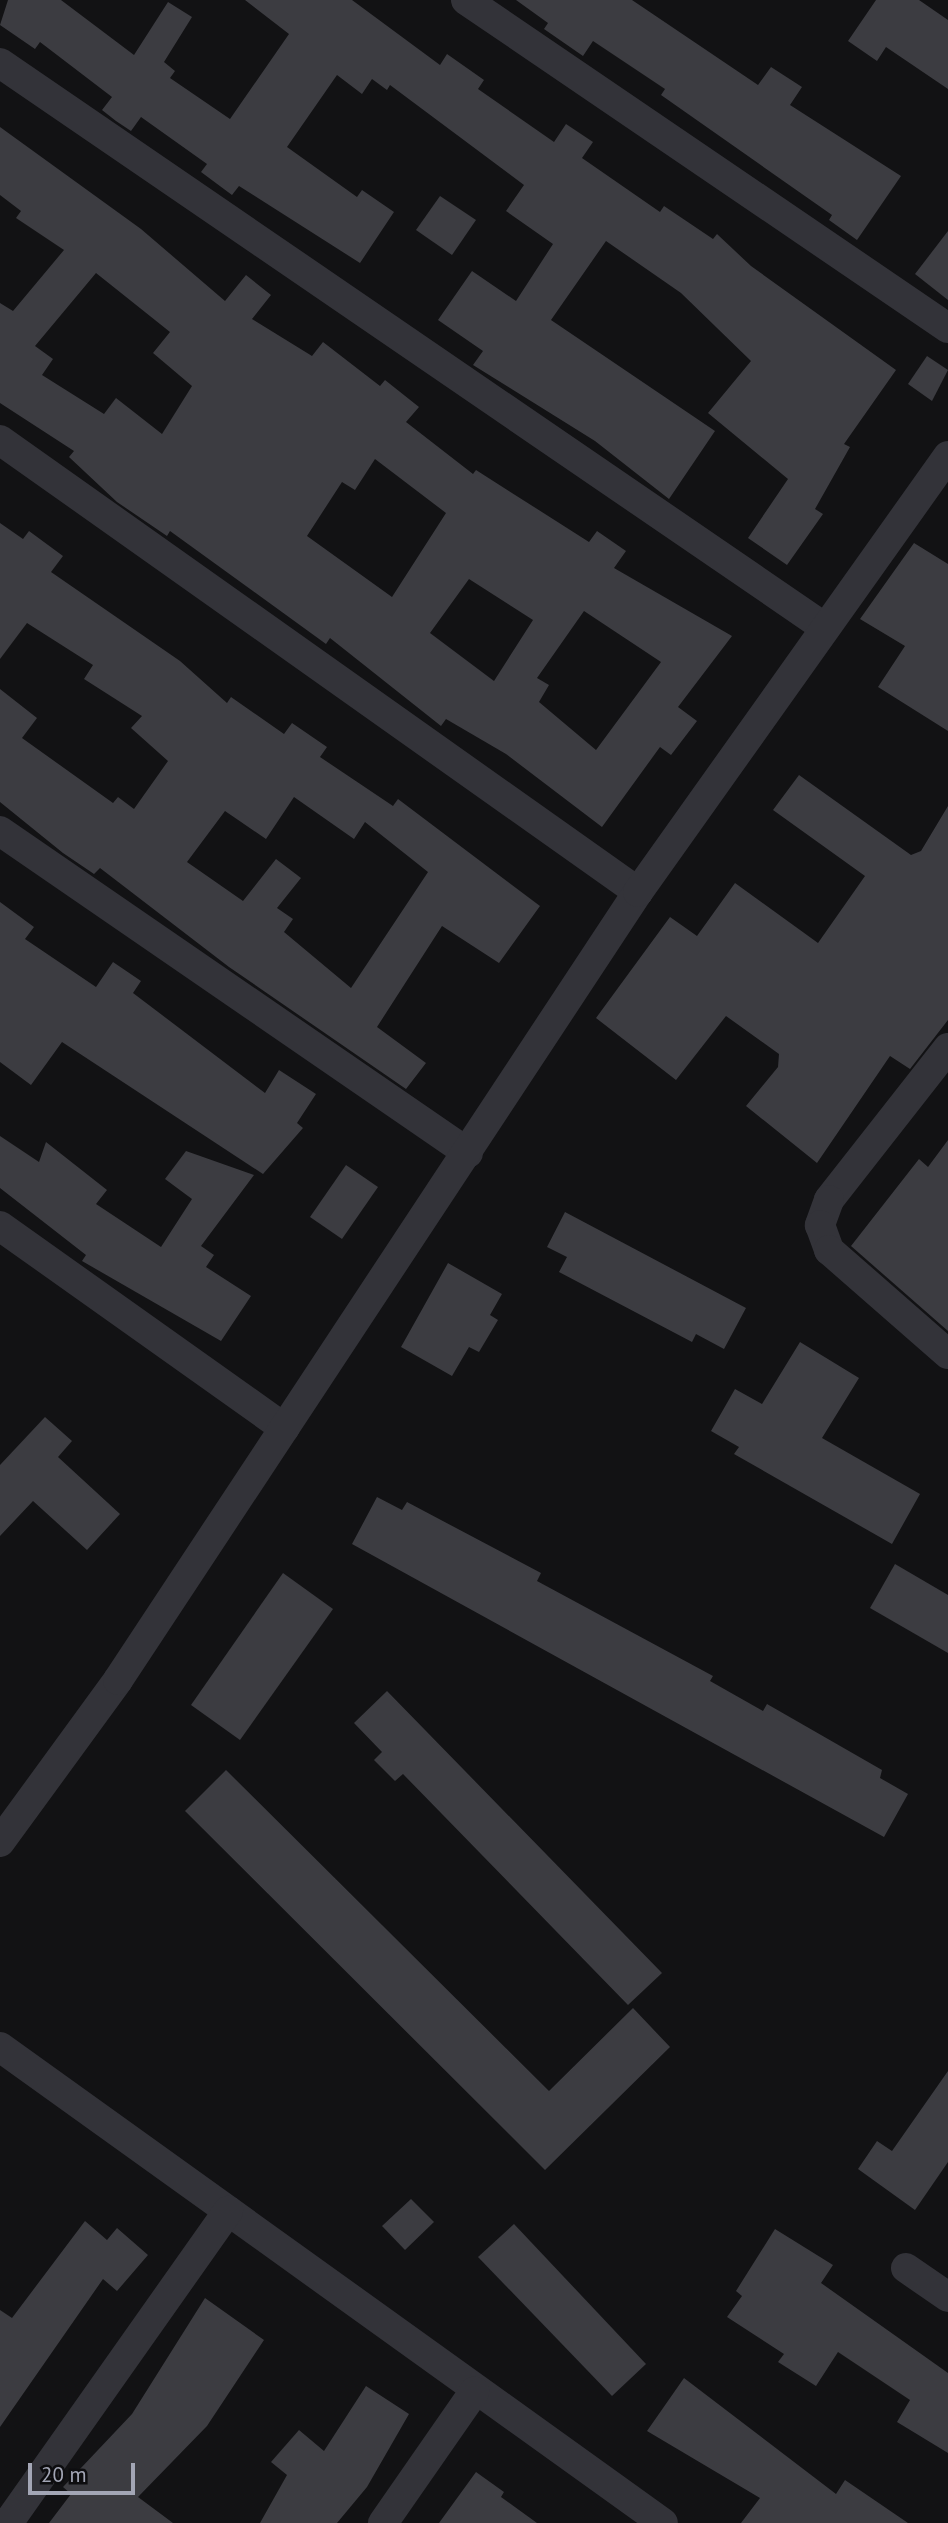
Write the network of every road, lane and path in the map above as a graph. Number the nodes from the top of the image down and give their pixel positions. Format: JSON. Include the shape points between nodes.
{"nodes":[{"id":1,"x":466,"y":0,"type":"edge"},
{"id":2,"x":0,"y":63,"type":"edge"},
{"id":3,"x":948,"y":328,"type":"edge"},
{"id":4,"x":0,"y":440,"type":"edge"},
{"id":5,"x":948,"y":456,"type":"edge"},
{"id":6,"x":824,"y":627,"type":"junction"},
{"id":7,"x":0,"y":831,"type":"edge"},
{"id":8,"x":638,"y":892,"type":"junction"},
{"id":9,"x":948,"y":1048,"type":"edge"},
{"id":10,"x":468,"y":1153,"type":"junction"},
{"id":11,"x":0,"y":1226,"type":"edge"},
{"id":12,"x":948,"y":1354,"type":"edge"},
{"id":13,"x":284,"y":1428,"type":"junction"},
{"id":14,"x":0,"y":1842,"type":"edge"},
{"id":15,"x":0,"y":2047,"type":"edge"},
{"id":16,"x":228,"y":2211,"type":"junction"},
{"id":17,"x":906,"y":2268,"type":"dead end"},
{"id":18,"x":948,"y":2297,"type":"edge"},
{"id":19,"x":474,"y":2392,"type":"junction"},
{"id":20,"x":8,"y":2523,"type":"edge"},
{"id":21,"x":383,"y":2523,"type":"edge"},
{"id":22,"x":663,"y":2523,"type":"edge"}],
"edges":[{"from":1,"to":3,"type":"street"},
{"from":2,"to":6,"type":"street"},
{"from":4,"to":8,"type":"street"},
{"from":5,"to":6,"type":"street"},
{"from":6,"to":8,"type":"street"},
{"from":7,"to":10,"type":"street"},
{"from":8,"to":10,"type":"street"},
{"from":9,"to":12,"type":"street","via":[[829,1200],[820,1225],[829,1250]]},
{"from":10,"to":13,"type":"street"},
{"from":11,"to":13,"type":"street"},
{"from":13,"to":14,"type":"street","via":[[118,1680]]},
{"from":15,"to":16,"type":"street"},
{"from":16,"to":19,"type":"street"},
{"from":16,"to":20,"type":"street"},
{"from":17,"to":18,"type":"street"},
{"from":19,"to":21,"type":"street"},
{"from":19,"to":22,"type":"street"}]}
